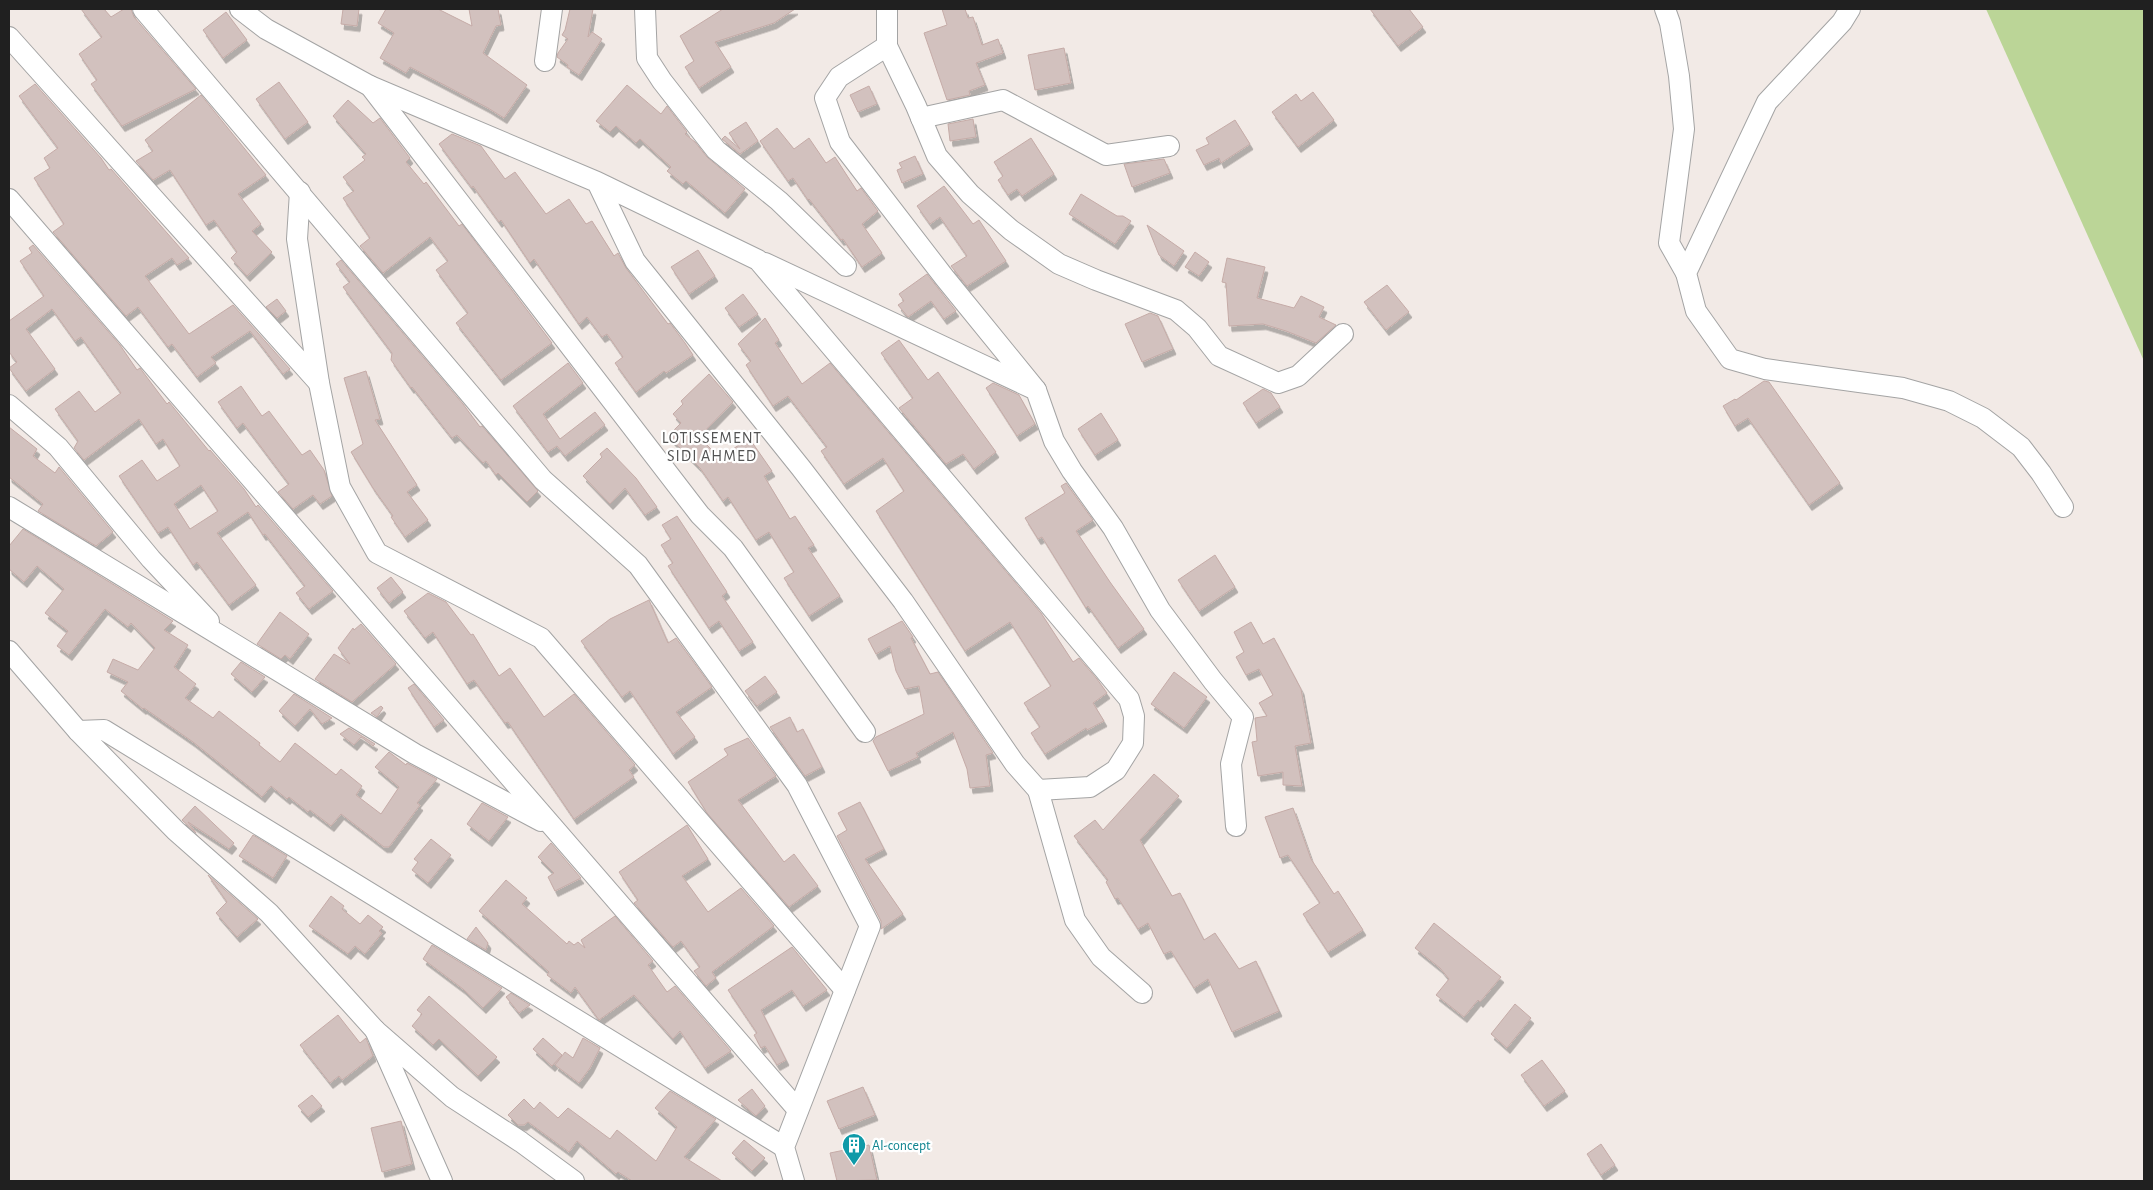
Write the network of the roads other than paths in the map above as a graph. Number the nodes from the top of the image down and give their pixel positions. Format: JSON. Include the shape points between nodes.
{"nodes":[{"id":1,"x":143,"y":9,"type":"edge"},
{"id":2,"x":240,"y":9,"type":"edge"},
{"id":3,"x":552,"y":9,"type":"edge"},
{"id":4,"x":645,"y":9,"type":"edge"},
{"id":5,"x":887,"y":9,"type":"edge"},
{"id":6,"x":1665,"y":9,"type":"edge"},
{"id":7,"x":1850,"y":9,"type":"edge"},
{"id":8,"x":9,"y":37,"type":"edge"},
{"id":9,"x":887,"y":46,"type":"junction"},
{"id":10,"x":545,"y":61,"type":"dead end"},
{"id":11,"x":370,"y":86,"type":"junction"},
{"id":12,"x":921,"y":118,"type":"junction"},
{"id":13,"x":1168,"y":146,"type":"dead end"},
{"id":14,"x":597,"y":182,"type":"junction"},
{"id":15,"x":300,"y":192,"type":"junction"},
{"id":16,"x":9,"y":199,"type":"edge"},
{"id":17,"x":758,"y":260,"type":"junction"},
{"id":18,"x":846,"y":266,"type":"dead end"},
{"id":19,"x":1686,"y":273,"type":"junction"},
{"id":20,"x":1343,"y":334,"type":"dead end"},
{"id":21,"x":319,"y":383,"type":"junction"},
{"id":22,"x":1036,"y":390,"type":"junction"},
{"id":23,"x":9,"y":405,"type":"edge"},
{"id":24,"x":9,"y":507,"type":"edge"},
{"id":25,"x":2063,"y":507,"type":"dead end"},
{"id":26,"x":225,"y":639,"type":"junction"},
{"id":27,"x":9,"y":651,"type":"edge"},
{"id":28,"x":78,"y":730,"type":"junction"},
{"id":29,"x":865,"y":732,"type":"dead end"},
{"id":30,"x":1038,"y":790,"type":"junction"},
{"id":31,"x":552,"y":826,"type":"junction"},
{"id":32,"x":1236,"y":826,"type":"dead end"},
{"id":33,"x":845,"y":990,"type":"junction"},
{"id":34,"x":1142,"y":993,"type":"dead end"},
{"id":35,"x":375,"y":1030,"type":"junction"},
{"id":36,"x":798,"y":1110,"type":"junction"},
{"id":37,"x":784,"y":1147,"type":"junction"},
{"id":38,"x":442,"y":1181,"type":"edge"},
{"id":39,"x":574,"y":1181,"type":"edge"},
{"id":40,"x":794,"y":1181,"type":"edge"}],
"edges":[{"from":1,"to":15,"type":"street"},
{"from":2,"to":11,"type":"street","via":[[266,29]]},
{"from":3,"to":10,"type":"street"},
{"from":4,"to":18,"type":"street","via":[[647,58],[662,81],[716,150],[779,202]]},
{"from":5,"to":9,"type":"street"},
{"from":6,"to":19,"type":"street","via":[[1679,76],[1684,129],[1669,243]]},
{"from":7,"to":19,"type":"street","via":[[1842,22],[1767,102]]},
{"from":8,"to":21,"type":"street"},
{"from":9,"to":12,"type":"street"},
{"from":9,"to":22,"type":"street","via":[[839,77],[825,98],[840,142]]},
{"from":11,"to":14,"type":"street"},
{"from":11,"to":29,"type":"street","via":[[700,515],[732,548]]},
{"from":12,"to":13,"type":"street","via":[[1003,100],[1106,155]]},
{"from":12,"to":20,"type":"street","via":[[937,156],[970,194],[1012,230],[1059,264],[1176,310],[1197,328],[1219,356],[1278,383],[1298,376]]},
{"from":14,"to":17,"type":"street"},
{"from":14,"to":30,"type":"street","via":[[635,261],[903,601],[1014,764]]},
{"from":15,"to":21,"type":"street","via":[[297,239]]},
{"from":15,"to":33,"type":"street","via":[[543,480],[638,565],[797,785],[870,926]]},
{"from":16,"to":31,"type":"street"},
{"from":17,"to":22,"type":"street"},
{"from":17,"to":30,"type":"street","via":[[1129,699],[1134,716],[1133,743],[1116,770],[1090,787]]},
{"from":19,"to":25,"type":"street","via":[[1696,311],[1730,359],[1766,369],[1904,388],[1949,400],[1983,418],[2021,447]]},
{"from":21,"to":33,"type":"street","via":[[340,487],[377,554],[540,638]]},
{"from":22,"to":32,"type":"street","via":[[1054,441],[1072,471],[1113,528],[1160,610],[1243,717],[1231,764]]},
{"from":23,"to":26,"type":"street","via":[[58,447],[151,558]]},
{"from":24,"to":26,"type":"street"},
{"from":26,"to":31,"type":"street","via":[[415,754]]},
{"from":27,"to":28,"type":"street"},
{"from":28,"to":35,"type":"street","via":[[176,831],[269,913]]},
{"from":28,"to":37,"type":"street","via":[[104,730]]},
{"from":30,"to":34,"type":"street","via":[[1075,920],[1100,957]]},
{"from":31,"to":36,"type":"street"},
{"from":33,"to":36,"type":"street"},
{"from":35,"to":38,"type":"street"},
{"from":35,"to":39,"type":"street","via":[[452,1097]]},
{"from":36,"to":37,"type":"street"},
{"from":37,"to":40,"type":"street"}]}
